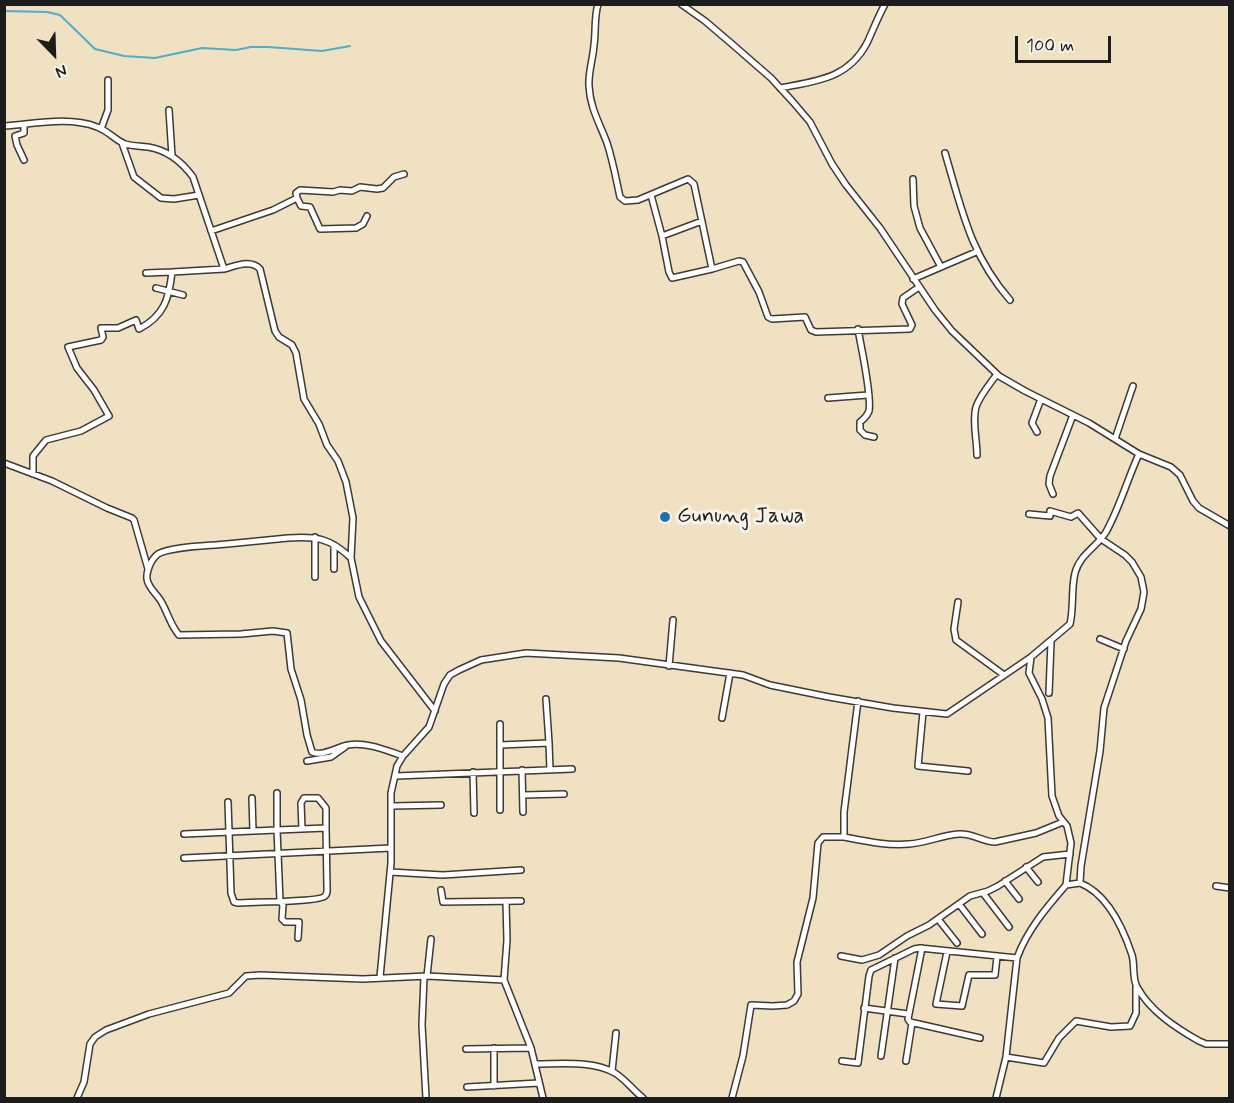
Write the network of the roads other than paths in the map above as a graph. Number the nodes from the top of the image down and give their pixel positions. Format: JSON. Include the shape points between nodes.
{"nodes":[{"id":1,"x":598,"y":4,"type":"edge"},
{"id":2,"x":885,"y":4,"type":"edge"},
{"id":3,"x":683,"y":5,"type":"edge"},
{"id":4,"x":108,"y":80,"type":"dead end"},
{"id":5,"x":780,"y":88,"type":"junction"},
{"id":6,"x":169,"y":110,"type":"dead end"},
{"id":7,"x":24,"y":125,"type":"junction"},
{"id":8,"x":4,"y":126,"type":"edge"},
{"id":9,"x":101,"y":129,"type":"junction"},
{"id":10,"x":122,"y":143,"type":"junction"},
{"id":11,"x":945,"y":153,"type":"dead end"},
{"id":12,"x":172,"y":156,"type":"junction"},
{"id":13,"x":24,"y":160,"type":"dead end"},
{"id":14,"x":404,"y":174,"type":"dead end"},
{"id":15,"x":913,"y":179,"type":"dead end"},
{"id":16,"x":199,"y":195,"type":"junction"},
{"id":17,"x":651,"y":195,"type":"junction"},
{"id":18,"x":297,"y":198,"type":"junction"},
{"id":19,"x":366,"y":216,"type":"dead end"},
{"id":20,"x":702,"y":221,"type":"junction"},
{"id":21,"x":211,"y":231,"type":"junction"},
{"id":22,"x":662,"y":236,"type":"junction"},
{"id":23,"x":976,"y":252,"type":"junction"},
{"id":24,"x":941,"y":267,"type":"junction"},
{"id":25,"x":712,"y":268,"type":"junction"},
{"id":26,"x":224,"y":269,"type":"junction"},
{"id":27,"x":172,"y":272,"type":"junction"},
{"id":28,"x":146,"y":273,"type":"dead end"},
{"id":29,"x":913,"y":279,"type":"junction"},
{"id":30,"x":919,"y":287,"type":"junction"},
{"id":31,"x":156,"y":288,"type":"dead end"},
{"id":32,"x":169,"y":292,"type":"junction"},
{"id":33,"x":183,"y":295,"type":"dead end"},
{"id":34,"x":1010,"y":300,"type":"dead end"},
{"id":35,"x":858,"y":329,"type":"junction"},
{"id":36,"x":997,"y":374,"type":"junction"},
{"id":37,"x":1133,"y":386,"type":"dead end"},
{"id":38,"x":868,"y":395,"type":"junction"},
{"id":39,"x":828,"y":398,"type":"dead end"},
{"id":40,"x":1041,"y":399,"type":"junction"},
{"id":41,"x":1073,"y":416,"type":"junction"},
{"id":42,"x":1036,"y":432,"type":"dead end"},
{"id":43,"x":874,"y":437,"type":"dead end"},
{"id":44,"x":1115,"y":439,"type":"junction"},
{"id":45,"x":1139,"y":454,"type":"junction"},
{"id":46,"x":977,"y":455,"type":"dead end"},
{"id":47,"x":4,"y":463,"type":"edge"},
{"id":48,"x":33,"y":474,"type":"junction"},
{"id":49,"x":1053,"y":494,"type":"dead end"},
{"id":50,"x":1029,"y":514,"type":"dead end"},
{"id":51,"x":1230,"y":526,"type":"edge"},
{"id":52,"x":315,"y":537,"type":"junction"},
{"id":53,"x":1101,"y":539,"type":"junction"},
{"id":54,"x":334,"y":544,"type":"junction"},
{"id":55,"x":351,"y":558,"type":"junction"},
{"id":56,"x":334,"y":569,"type":"dead end"},
{"id":57,"x":149,"y":570,"type":"junction"},
{"id":58,"x":315,"y":578,"type":"dead end"},
{"id":59,"x":958,"y":602,"type":"dead end"},
{"id":60,"x":673,"y":620,"type":"dead end"},
{"id":61,"x":1100,"y":639,"type":"dead end"},
{"id":62,"x":1051,"y":642,"type":"junction"},
{"id":63,"x":1124,"y":649,"type":"junction"},
{"id":64,"x":1031,"y":657,"type":"junction"},
{"id":65,"x":669,"y":666,"type":"junction"},
{"id":66,"x":730,"y":674,"type":"junction"},
{"id":67,"x":1004,"y":675,"type":"junction"},
{"id":68,"x":1049,"y":693,"type":"dead end"},
{"id":69,"x":546,"y":699,"type":"dead end"},
{"id":70,"x":858,"y":701,"type":"junction"},
{"id":71,"x":435,"y":711,"type":"junction"},
{"id":72,"x":923,"y":712,"type":"junction"},
{"id":73,"x":722,"y":718,"type":"dead end"},
{"id":74,"x":500,"y":724,"type":"dead end"},
{"id":75,"x":549,"y":743,"type":"junction"},
{"id":76,"x":500,"y":744,"type":"junction"},
{"id":77,"x":348,"y":745,"type":"junction"},
{"id":78,"x":403,"y":756,"type":"junction"},
{"id":79,"x":307,"y":762,"type":"dead end"},
{"id":80,"x":572,"y":769,"type":"dead end"},
{"id":81,"x":522,"y":770,"type":"junction"},
{"id":82,"x":550,"y":770,"type":"junction"},
{"id":83,"x":500,"y":771,"type":"junction"},
{"id":84,"x":968,"y":771,"type":"dead end"},
{"id":85,"x":473,"y":772,"type":"junction"},
{"id":86,"x":396,"y":776,"type":"junction"},
{"id":87,"x":277,"y":793,"type":"dead end"},
{"id":88,"x":564,"y":794,"type":"dead end"},
{"id":89,"x":523,"y":795,"type":"junction"},
{"id":90,"x":252,"y":798,"type":"dead end"},
{"id":91,"x":228,"y":802,"type":"dead end"},
{"id":92,"x":441,"y":805,"type":"dead end"},
{"id":93,"x":392,"y":806,"type":"junction"},
{"id":94,"x":500,"y":810,"type":"dead end"},
{"id":95,"x":523,"y":812,"type":"dead end"},
{"id":96,"x":474,"y":813,"type":"dead end"},
{"id":97,"x":1063,"y":822,"type":"junction"},
{"id":98,"x":326,"y":828,"type":"junction"},
{"id":99,"x":302,"y":829,"type":"junction"},
{"id":100,"x":277,"y":830,"type":"junction"},
{"id":101,"x":253,"y":831,"type":"junction"},
{"id":102,"x":228,"y":832,"type":"junction"},
{"id":103,"x":184,"y":834,"type":"dead end"},
{"id":104,"x":844,"y":837,"type":"junction"},
{"id":105,"x":391,"y":848,"type":"junction"},
{"id":106,"x":326,"y":851,"type":"junction"},
{"id":107,"x":278,"y":853,"type":"junction"},
{"id":108,"x":1070,"y":854,"type":"junction"},
{"id":109,"x":230,"y":857,"type":"junction"},
{"id":110,"x":184,"y":858,"type":"dead end"},
{"id":111,"x":1026,"y":867,"type":"junction"},
{"id":112,"x":521,"y":870,"type":"dead end"},
{"id":113,"x":390,"y":872,"type":"junction"},
{"id":114,"x":1005,"y":881,"type":"junction"},
{"id":115,"x":1038,"y":882,"type":"dead end"},
{"id":116,"x":1080,"y":883,"type":"junction"},
{"id":117,"x":1066,"y":885,"type":"junction"},
{"id":118,"x":1216,"y":886,"type":"dead end"},
{"id":119,"x":1230,"y":888,"type":"edge"},
{"id":120,"x":441,"y":890,"type":"dead end"},
{"id":121,"x":983,"y":893,"type":"junction"},
{"id":122,"x":1019,"y":899,"type":"dead end"},
{"id":123,"x":280,"y":901,"type":"junction"},
{"id":124,"x":521,"y":901,"type":"dead end"},
{"id":125,"x":506,"y":902,"type":"junction"},
{"id":126,"x":959,"y":904,"type":"junction"},
{"id":127,"x":938,"y":919,"type":"junction"},
{"id":128,"x":1009,"y":927,"type":"dead end"},
{"id":129,"x":982,"y":934,"type":"dead end"},
{"id":130,"x":298,"y":938,"type":"dead end"},
{"id":131,"x":431,"y":939,"type":"dead end"},
{"id":132,"x":957,"y":943,"type":"dead end"},
{"id":133,"x":922,"y":948,"type":"junction"},
{"id":134,"x":947,"y":952,"type":"junction"},
{"id":135,"x":841,"y":956,"type":"dead end"},
{"id":136,"x":997,"y":957,"type":"junction"},
{"id":137,"x":895,"y":958,"type":"junction"},
{"id":138,"x":1017,"y":958,"type":"junction"},
{"id":139,"x":380,"y":977,"type":"junction"},
{"id":140,"x":425,"y":977,"type":"junction"},
{"id":141,"x":504,"y":980,"type":"junction"},
{"id":142,"x":1136,"y":985,"type":"junction"},
{"id":143,"x":864,"y":1008,"type":"junction"},
{"id":144,"x":888,"y":1011,"type":"junction"},
{"id":145,"x":908,"y":1014,"type":"junction"},
{"id":146,"x":912,"y":1023,"type":"junction"},
{"id":147,"x":616,"y":1033,"type":"dead end"},
{"id":148,"x":980,"y":1038,"type":"dead end"},
{"id":149,"x":1230,"y":1044,"type":"edge"},
{"id":150,"x":494,"y":1048,"type":"junction"},
{"id":151,"x":531,"y":1048,"type":"junction"},
{"id":152,"x":466,"y":1049,"type":"dead end"},
{"id":153,"x":881,"y":1056,"type":"dead end"},
{"id":154,"x":1006,"y":1057,"type":"junction"},
{"id":155,"x":842,"y":1061,"type":"dead end"},
{"id":156,"x":906,"y":1061,"type":"dead end"},
{"id":157,"x":536,"y":1064,"type":"junction"},
{"id":158,"x":612,"y":1071,"type":"junction"},
{"id":159,"x":539,"y":1083,"type":"junction"},
{"id":160,"x":494,"y":1086,"type":"junction"},
{"id":161,"x":467,"y":1087,"type":"dead end"},
{"id":162,"x":77,"y":1098,"type":"edge"},
{"id":163,"x":426,"y":1098,"type":"edge"},
{"id":164,"x":543,"y":1098,"type":"edge"},
{"id":165,"x":643,"y":1098,"type":"edge"},
{"id":166,"x":732,"y":1098,"type":"edge"},
{"id":167,"x":996,"y":1098,"type":"edge"}],
"edges":[{"from":1,"to":17,"type":"street","via":[[589,84],[592,109],[606,141],[620,197],[625,201]]},
{"from":2,"to":5,"type":"street","via":[[852,65],[820,80]]},
{"from":3,"to":5,"type":"street"},
{"from":4,"to":9,"type":"street","via":[[108,110]]},
{"from":5,"to":29,"type":"street","via":[[810,122],[832,164]]},
{"from":6,"to":12,"type":"street"},
{"from":7,"to":8,"type":"street"},
{"from":7,"to":9,"type":"street","via":[[77,123]]},
{"from":7,"to":13,"type":"street","via":[[24,133],[15,135]]},
{"from":9,"to":10,"type":"street"},
{"from":10,"to":12,"type":"street"},
{"from":10,"to":16,"type":"street","via":[[134,177],[160,198]]},
{"from":11,"to":23,"type":"street"},
{"from":12,"to":16,"type":"street","via":[[193,177]]},
{"from":14,"to":18,"type":"street","via":[[398,174],[383,188],[300,190]]},
{"from":15,"to":24,"type":"street","via":[[920,228]]},
{"from":16,"to":21,"type":"street"},
{"from":17,"to":20,"type":"street","via":[[691,180]]},
{"from":17,"to":22,"type":"street"},
{"from":18,"to":19,"type":"street","via":[[300,205],[310,207],[320,229],[360,227]]},
{"from":18,"to":21,"type":"street"},
{"from":20,"to":22,"type":"street"},
{"from":20,"to":25,"type":"street"},
{"from":21,"to":26,"type":"street"},
{"from":22,"to":25,"type":"street","via":[[672,278]]},
{"from":23,"to":24,"type":"street"},
{"from":23,"to":34,"type":"street"},
{"from":24,"to":29,"type":"street"},
{"from":25,"to":35,"type":"street","via":[[743,262],[772,319],[805,317],[816,332]]},
{"from":26,"to":27,"type":"street"},
{"from":26,"to":55,"type":"street","via":[[249,264],[260,269],[275,331],[296,353],[304,399],[346,482],[353,518]]},
{"from":27,"to":28,"type":"street"},
{"from":27,"to":32,"type":"street"},
{"from":29,"to":30,"type":"street"},
{"from":30,"to":35,"type":"street","via":[[903,298],[910,329]]},
{"from":30,"to":36,"type":"street","via":[[952,331]]},
{"from":31,"to":32,"type":"street"},
{"from":32,"to":33,"type":"street"},
{"from":32,"to":48,"type":"street","via":[[155,321],[139,329],[136,320],[118,328],[101,328],[100,340],[68,347],[76,368],[109,416],[81,431],[46,440],[33,456]]},
{"from":35,"to":38,"type":"street"},
{"from":36,"to":40,"type":"street"},
{"from":36,"to":46,"type":"street","via":[[976,408]]},
{"from":37,"to":44,"type":"street"},
{"from":38,"to":39,"type":"street"},
{"from":38,"to":43,"type":"street","via":[[869,410],[860,422],[860,430]]},
{"from":40,"to":41,"type":"street"},
{"from":40,"to":42,"type":"street","via":[[1032,423]]},
{"from":41,"to":44,"type":"street"},
{"from":41,"to":49,"type":"street","via":[[1050,477]]},
{"from":44,"to":45,"type":"street"},
{"from":45,"to":51,"type":"street","via":[[1171,467],[1199,508]]},
{"from":45,"to":53,"type":"street","via":[[1125,494]]},
{"from":47,"to":48,"type":"street"},
{"from":48,"to":57,"type":"street","via":[[132,518]]},
{"from":50,"to":53,"type":"street","via":[[1050,516],[1050,512],[1071,518],[1078,513]]},
{"from":52,"to":54,"type":"street"},
{"from":52,"to":57,"type":"street","via":[[164,552],[156,555]]},
{"from":52,"to":58,"type":"street"},
{"from":53,"to":62,"type":"street","via":[[1083,555],[1075,574],[1070,624]]},
{"from":53,"to":63,"type":"street","via":[[1125,555],[1141,577],[1144,600]]},
{"from":54,"to":55,"type":"street"},
{"from":54,"to":56,"type":"street"},
{"from":55,"to":71,"type":"street","via":[[359,597],[381,641]]},
{"from":57,"to":77,"type":"street","via":[[148,584],[179,635],[287,633],[291,669],[312,752],[318,754]]},
{"from":59,"to":67,"type":"street","via":[[956,640]]},
{"from":60,"to":65,"type":"street"},
{"from":61,"to":63,"type":"street"},
{"from":62,"to":64,"type":"street"},
{"from":62,"to":68,"type":"street"},
{"from":63,"to":116,"type":"street","via":[[1104,708]]},
{"from":64,"to":67,"type":"street"},
{"from":64,"to":97,"type":"street","via":[[1029,673],[1048,718],[1052,796]]},
{"from":65,"to":66,"type":"street"},
{"from":65,"to":71,"type":"street","via":[[567,654],[526,653],[481,660],[450,675]]},
{"from":66,"to":70,"type":"street"},
{"from":66,"to":73,"type":"street"},
{"from":67,"to":72,"type":"street","via":[[952,712]]},
{"from":69,"to":75,"type":"street"},
{"from":70,"to":72,"type":"street"},
{"from":70,"to":104,"type":"street"},
{"from":71,"to":78,"type":"street","via":[[429,727]]},
{"from":72,"to":84,"type":"street","via":[[918,766]]},
{"from":74,"to":76,"type":"street"},
{"from":75,"to":76,"type":"street"},
{"from":75,"to":82,"type":"street"},
{"from":76,"to":83,"type":"street"},
{"from":77,"to":78,"type":"street","via":[[364,744]]},
{"from":77,"to":79,"type":"street","via":[[331,757]]},
{"from":78,"to":86,"type":"street"},
{"from":80,"to":82,"type":"street"},
{"from":81,"to":82,"type":"street"},
{"from":81,"to":83,"type":"street"},
{"from":81,"to":89,"type":"street"},
{"from":83,"to":85,"type":"street"},
{"from":83,"to":94,"type":"street"},
{"from":85,"to":86,"type":"street"},
{"from":85,"to":96,"type":"street"},
{"from":86,"to":93,"type":"street"},
{"from":87,"to":100,"type":"street"},
{"from":88,"to":89,"type":"street"},
{"from":89,"to":95,"type":"street"},
{"from":90,"to":101,"type":"street"},
{"from":91,"to":102,"type":"street"},
{"from":92,"to":93,"type":"street"},
{"from":93,"to":105,"type":"street"},
{"from":97,"to":104,"type":"street","via":[[996,842],[963,834],[910,844]]},
{"from":97,"to":108,"type":"street","via":[[1069,833]]},
{"from":98,"to":99,"type":"street"},
{"from":98,"to":99,"type":"street","via":[[326,808],[318,798],[310,797],[301,803]]},
{"from":98,"to":106,"type":"street"},
{"from":99,"to":100,"type":"street"},
{"from":100,"to":101,"type":"street"},
{"from":100,"to":107,"type":"street"},
{"from":101,"to":102,"type":"street"},
{"from":102,"to":103,"type":"street"},
{"from":102,"to":109,"type":"street"},
{"from":104,"to":166,"type":"street","via":[[823,837],[818,843],[813,898],[797,962],[798,994],[787,1005],[751,1005]]},
{"from":105,"to":106,"type":"street"},
{"from":105,"to":113,"type":"street"},
{"from":106,"to":107,"type":"street"},
{"from":106,"to":123,"type":"street","via":[[326,895]]},
{"from":107,"to":109,"type":"street"},
{"from":107,"to":123,"type":"street"},
{"from":108,"to":111,"type":"street","via":[[1043,857]]},
{"from":108,"to":117,"type":"street"},
{"from":109,"to":110,"type":"street"},
{"from":109,"to":123,"type":"street","via":[[234,902]]},
{"from":111,"to":114,"type":"street"},
{"from":111,"to":115,"type":"street"},
{"from":112,"to":113,"type":"street","via":[[443,875]]},
{"from":113,"to":139,"type":"street"},
{"from":114,"to":121,"type":"street"},
{"from":114,"to":122,"type":"street"},
{"from":116,"to":117,"type":"street"},
{"from":116,"to":142,"type":"street","via":[[1101,895],[1117,921],[1132,956]]},
{"from":117,"to":138,"type":"street","via":[[1032,927]]},
{"from":118,"to":119,"type":"street"},
{"from":120,"to":125,"type":"street","via":[[443,902]]},
{"from":121,"to":126,"type":"street"},
{"from":121,"to":128,"type":"street"},
{"from":123,"to":130,"type":"street","via":[[283,921],[299,922]]},
{"from":124,"to":125,"type":"street"},
{"from":125,"to":141,"type":"street"},
{"from":126,"to":127,"type":"street"},
{"from":126,"to":129,"type":"street"},
{"from":127,"to":132,"type":"street"},
{"from":127,"to":135,"type":"street","via":[[879,955],[862,960]]},
{"from":131,"to":140,"type":"street"},
{"from":133,"to":134,"type":"street"},
{"from":133,"to":137,"type":"street"},
{"from":133,"to":145,"type":"street"},
{"from":134,"to":136,"type":"street"},
{"from":134,"to":136,"type":"street","via":[[936,1004],[962,1006],[969,975],[995,975]]},
{"from":136,"to":138,"type":"street"},
{"from":137,"to":143,"type":"street","via":[[871,970]]},
{"from":137,"to":144,"type":"street"},
{"from":138,"to":154,"type":"street"},
{"from":139,"to":140,"type":"street"},
{"from":139,"to":162,"type":"street","via":[[249,975],[229,993],[106,1030],[90,1044],[84,1082]]},
{"from":140,"to":141,"type":"street"},
{"from":140,"to":163,"type":"street"},
{"from":141,"to":151,"type":"street"},
{"from":142,"to":149,"type":"street","via":[[1157,1012],[1192,1037],[1206,1044]]},
{"from":142,"to":154,"type":"street","via":[[1136,1013],[1130,1026],[1076,1021],[1059,1038],[1044,1063]]},
{"from":143,"to":144,"type":"street"},
{"from":143,"to":155,"type":"street","via":[[858,1063]]},
{"from":144,"to":145,"type":"street"},
{"from":144,"to":153,"type":"street"},
{"from":145,"to":146,"type":"street"},
{"from":146,"to":148,"type":"street"},
{"from":146,"to":156,"type":"street"},
{"from":147,"to":158,"type":"street"},
{"from":150,"to":151,"type":"street"},
{"from":150,"to":152,"type":"street"},
{"from":150,"to":160,"type":"street"},
{"from":151,"to":157,"type":"street"},
{"from":154,"to":167,"type":"street"},
{"from":157,"to":158,"type":"street","via":[[588,1065]]},
{"from":157,"to":159,"type":"street"},
{"from":158,"to":165,"type":"street"},
{"from":159,"to":160,"type":"street"},
{"from":159,"to":164,"type":"street"},
{"from":160,"to":161,"type":"street"}]}
